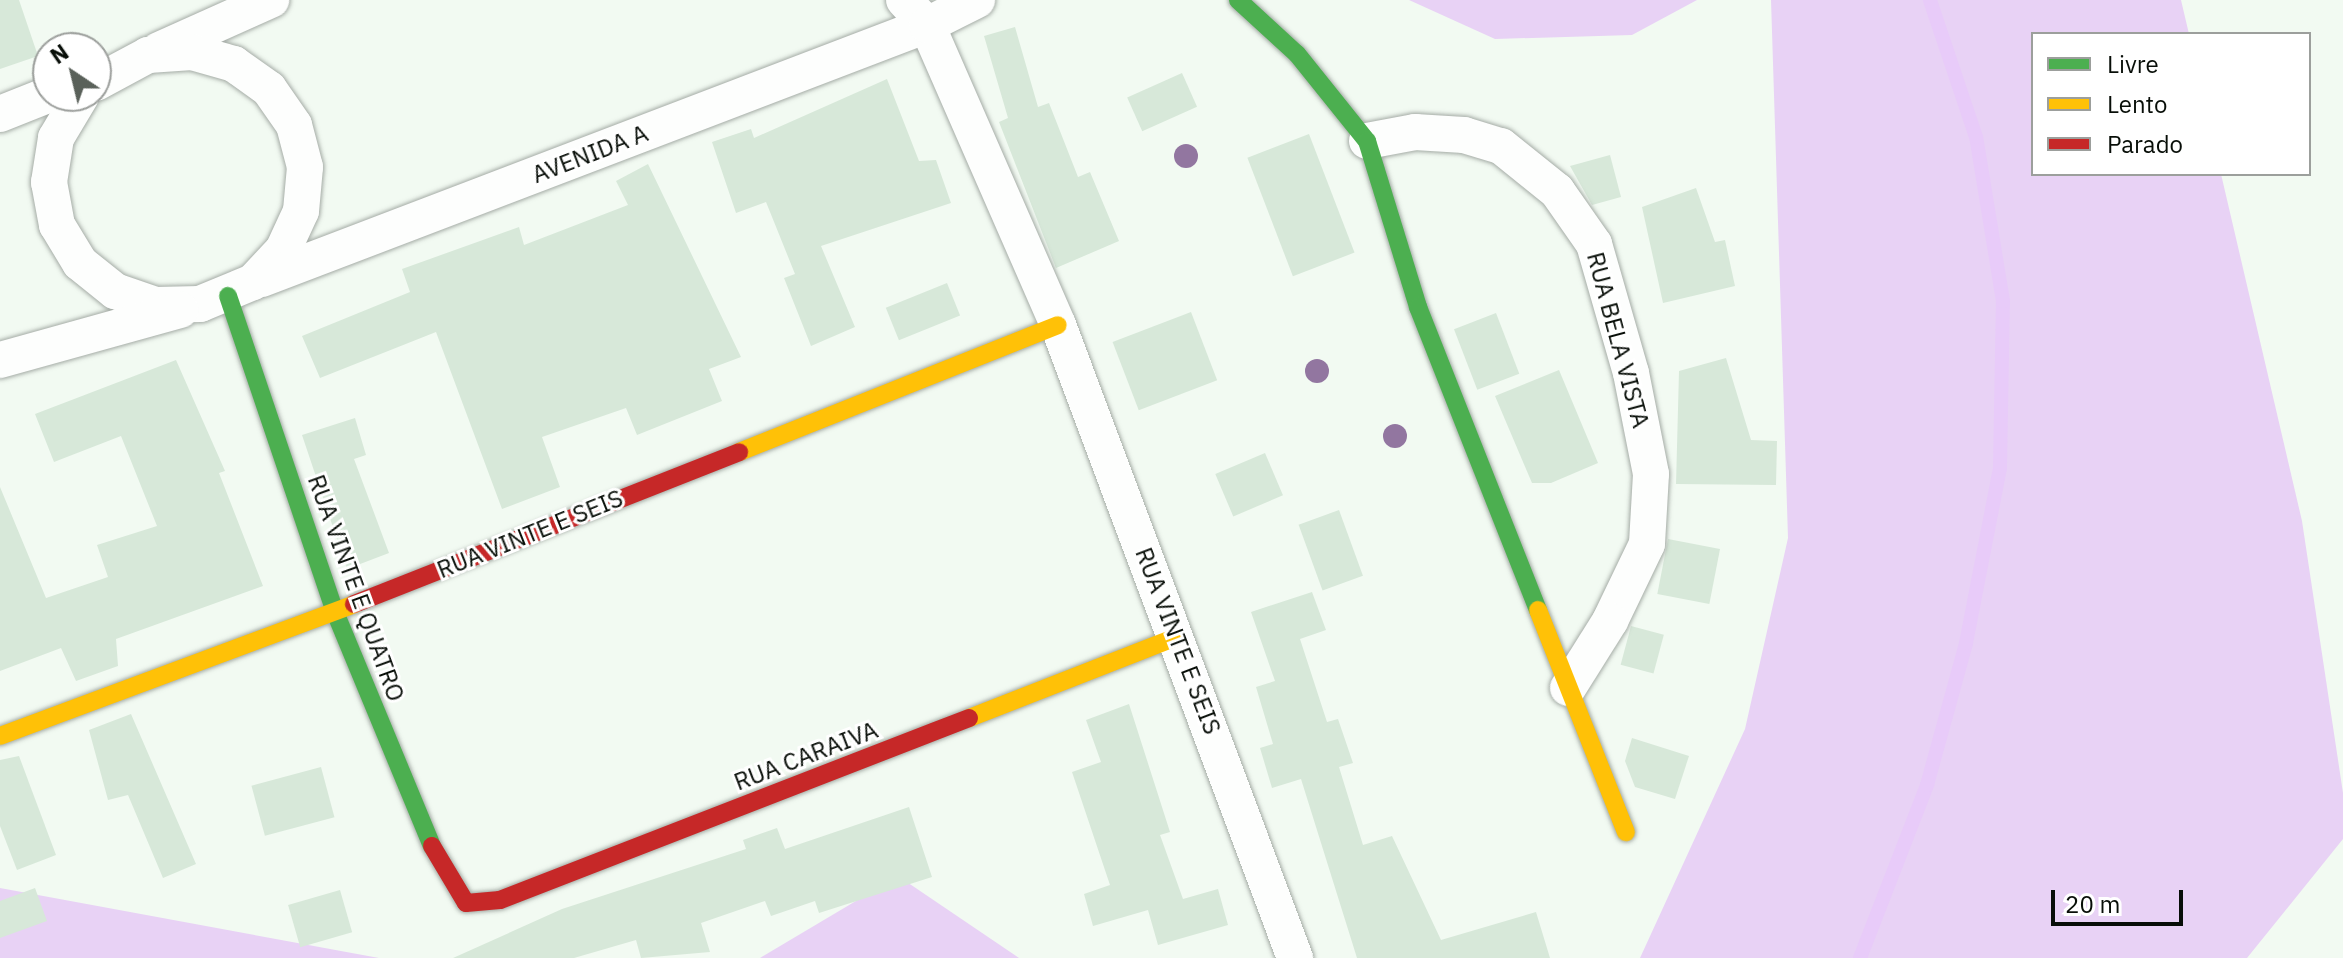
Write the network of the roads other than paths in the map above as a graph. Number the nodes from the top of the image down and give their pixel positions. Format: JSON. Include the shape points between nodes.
{"nodes":[{"id":1,"x":271,"y":0,"type":"edge"},
{"id":2,"x":977,"y":0,"type":"edge"},
{"id":3,"x":1238,"y":0,"type":"edge"},
{"id":4,"x":915,"y":13,"type":"edge"},
{"id":5,"x":148,"y":55,"type":"junction"},
{"id":6,"x":112,"y":71,"type":"edge"},
{"id":7,"x":32,"y":101,"type":"edge"},
{"id":8,"x":71,"y":112,"type":"edge"},
{"id":9,"x":0,"y":114,"type":"edge"},
{"id":10,"x":1367,"y":141,"type":"junction"},
{"id":11,"x":227,"y":294,"type":"junction"},
{"id":12,"x":1058,"y":325,"type":"junction"},
{"id":13,"x":0,"y":360,"type":"edge"},
{"id":14,"x":335,"y":612,"type":"junction"},
{"id":15,"x":1177,"y":637,"type":"junction"},
{"id":16,"x":1568,"y":688,"type":"junction"},
{"id":17,"x":0,"y":736,"type":"edge"},
{"id":18,"x":1626,"y":832,"type":"dead end"},
{"id":19,"x":454,"y":892,"type":"joint"},
{"id":20,"x":1295,"y":958,"type":"edge"}],
"edges":[{"from":1,"to":5,"type":"street"},
{"from":2,"to":4,"type":"street"},
{"from":3,"to":10,"type":"street","via":[[1297,54]]},
{"from":4,"to":11,"type":"street","name":"AVENIDA A"},
{"from":4,"to":12,"type":"street","name":"RUA VINTE E SEIS"},
{"from":5,"to":6,"type":"street"},
{"from":5,"to":11,"type":"street","via":[[192,52],[234,64],[269,89],[294,125],[305,167],[301,211],[283,250]]},
{"from":7,"to":9,"type":"street"},
{"from":8,"to":11,"type":"street","via":[[56,138],[49,182],[57,225],[80,263],[115,291],[156,305]]},
{"from":10,"to":16,"type":"street","via":[[1418,307]]},
{"from":10,"to":16,"type":"street","name":"RUA BELA VISTA","via":[[1415,132],[1464,135],[1501,146],[1557,191],[1594,244],[1631,373],[1651,474],[1647,544],[1610,621]]},
{"from":11,"to":13,"type":"street","name":"AVENIDA A"},
{"from":11,"to":14,"type":"street","name":"RUA VINTE E QUATRO"},
{"from":12,"to":14,"type":"street","name":"RUA VINTE E SEIS"},
{"from":12,"to":15,"type":"street","name":"RUA VINTE E SEIS"},
{"from":14,"to":17,"type":"street","name":"RUA VINTE E SEIS"},
{"from":14,"to":19,"type":"street","name":"RUA VINTE E QUATRO"},
{"from":15,"to":19,"type":"street","name":"RUA CARAIVA","via":[[500,900],[466,903]]},
{"from":15,"to":20,"type":"street","name":"RUA VINTE E SEIS"},
{"from":16,"to":18,"type":"street"}]}
